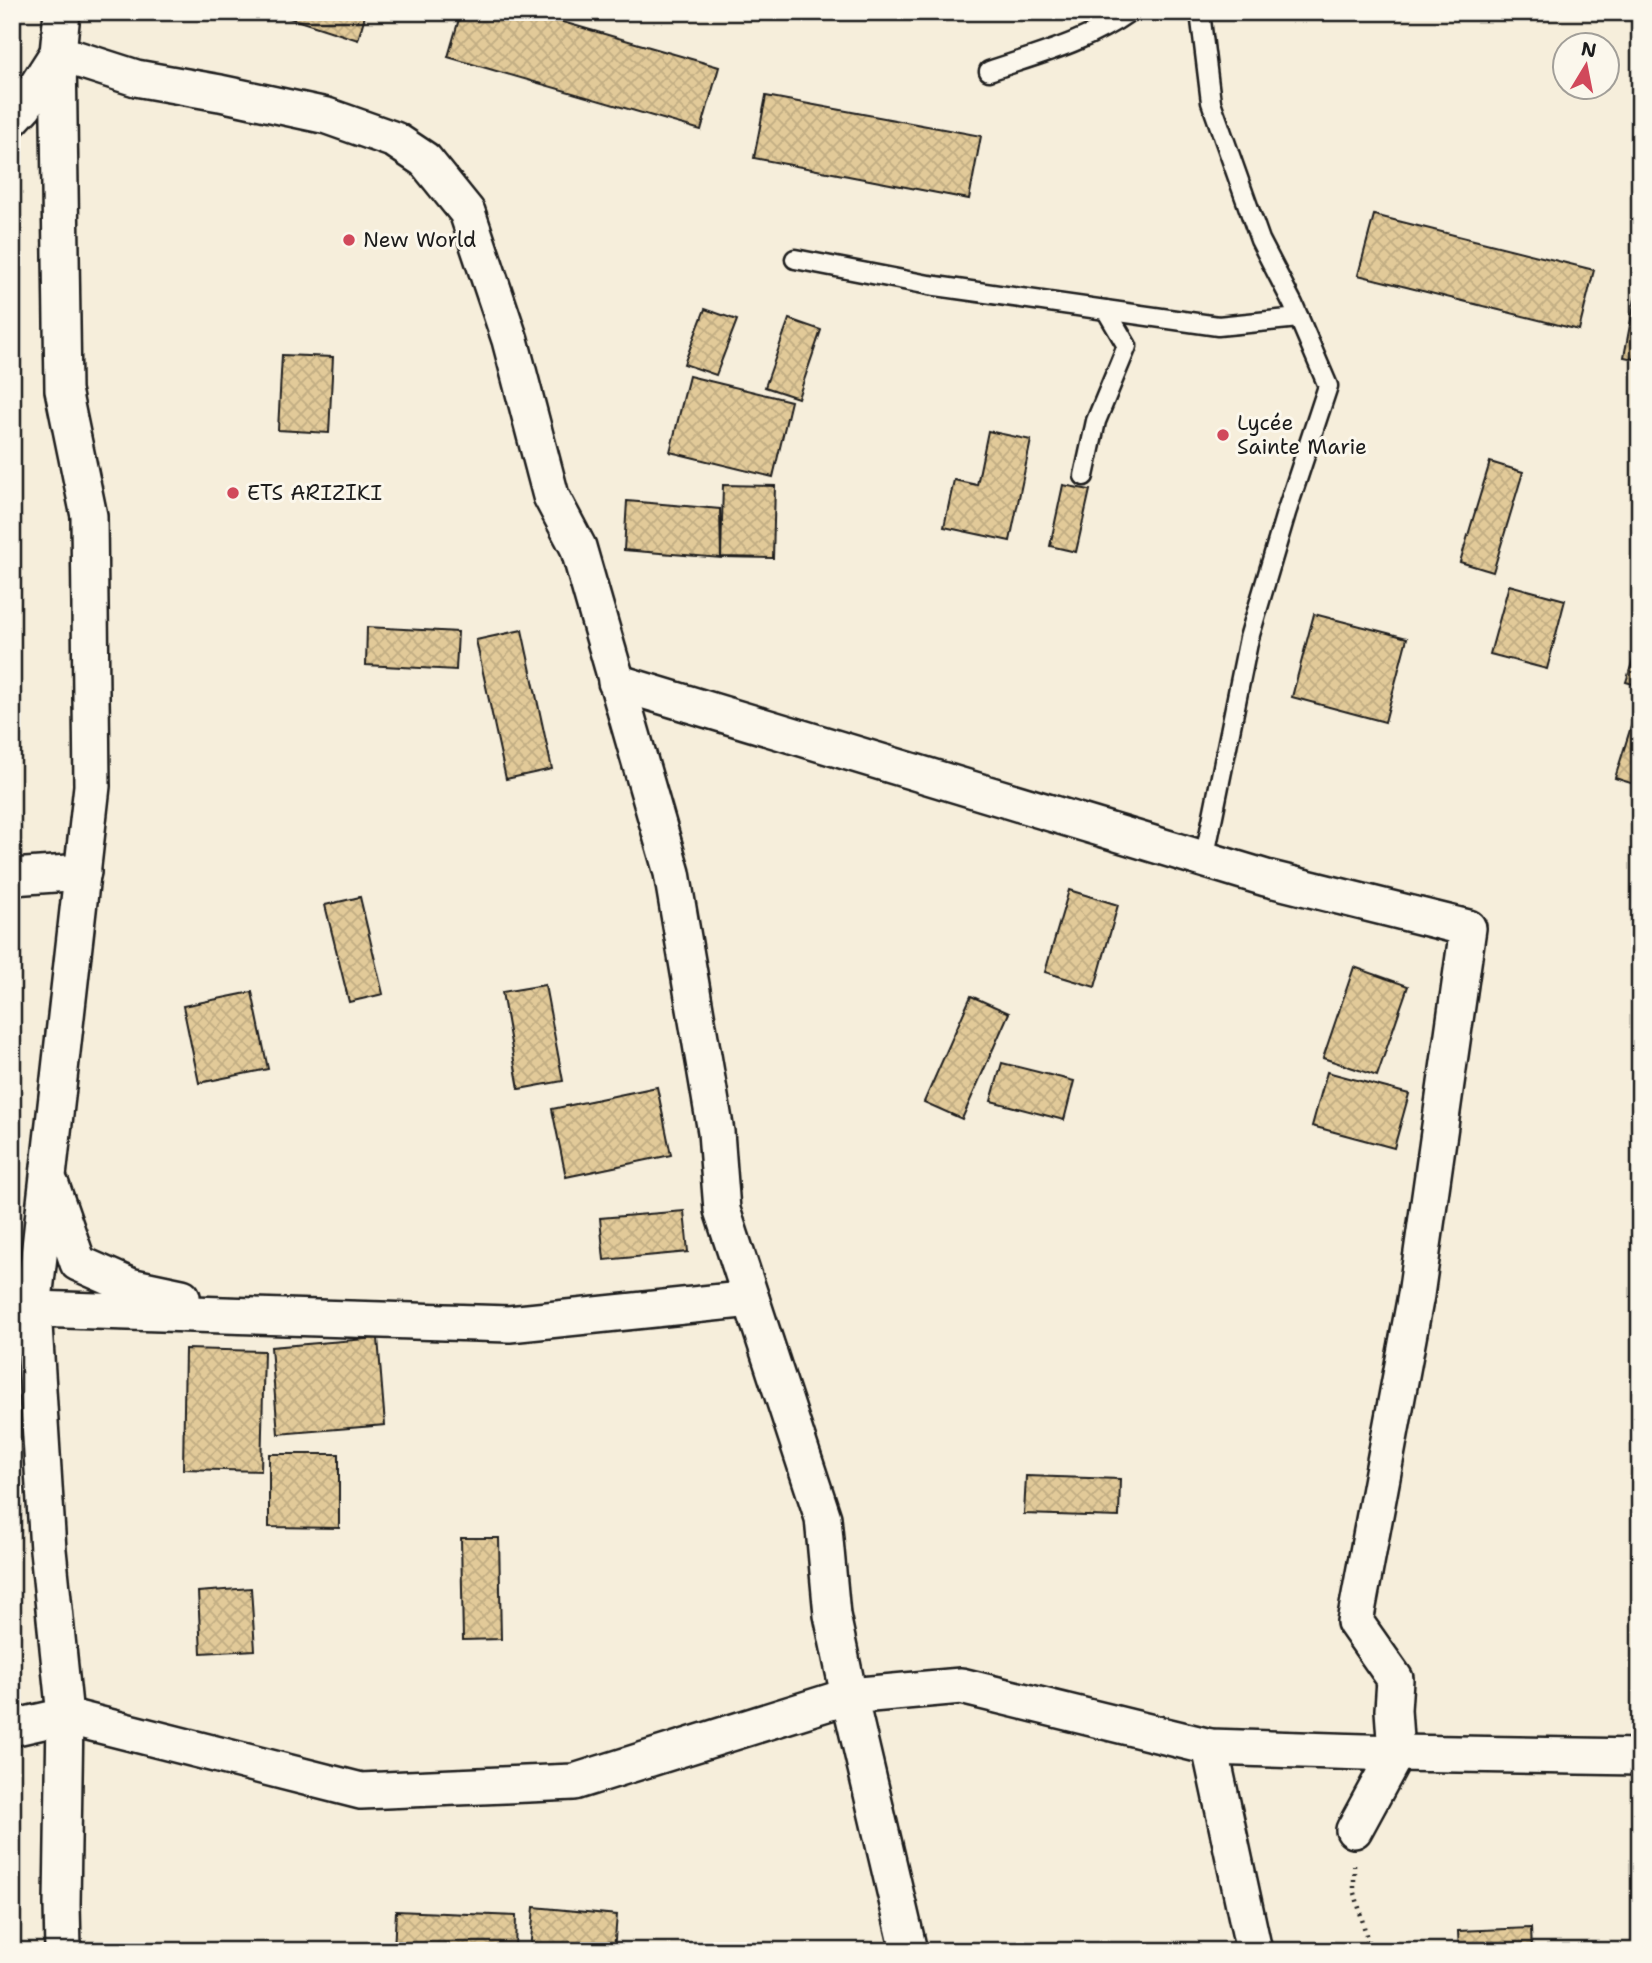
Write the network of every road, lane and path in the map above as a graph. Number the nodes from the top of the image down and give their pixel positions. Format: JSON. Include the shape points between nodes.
{"nodes":[{"id":1,"x":62,"y":12,"type":"edge"},
{"id":2,"x":1129,"y":12,"type":"edge"},
{"id":3,"x":1200,"y":12,"type":"edge"},
{"id":4,"x":58,"y":53,"type":"junction"},
{"id":5,"x":989,"y":71,"type":"dead end"},
{"id":6,"x":12,"y":119,"type":"edge"},
{"id":7,"x":794,"y":259,"type":"dead end"},
{"id":8,"x":1106,"y":310,"type":"junction"},
{"id":9,"x":1299,"y":318,"type":"junction"},
{"id":10,"x":1084,"y":476,"type":"dead end"},
{"id":11,"x":616,"y":682,"type":"junction"},
{"id":12,"x":1204,"y":860,"type":"junction"},
{"id":13,"x":83,"y":872,"type":"junction"},
{"id":14,"x":12,"y":877,"type":"edge"},
{"id":15,"x":48,"y":1175,"type":"junction"},
{"id":16,"x":751,"y":1299,"type":"junction"},
{"id":17,"x":23,"y":1310,"type":"edge"},
{"id":18,"x":275,"y":1316,"type":"junction"},
{"id":19,"x":849,"y":1696,"type":"junction"},
{"id":20,"x":65,"y":1716,"type":"junction"},
{"id":21,"x":12,"y":1728,"type":"edge"},
{"id":22,"x":1210,"y":1747,"type":"junction"},
{"id":23,"x":1396,"y":1754,"type":"junction"},
{"id":24,"x":1640,"y":1757,"type":"edge"},
{"id":25,"x":1354,"y":1830,"type":"joint"},
{"id":26,"x":63,"y":1951,"type":"edge"},
{"id":27,"x":909,"y":1951,"type":"edge"},
{"id":28,"x":1254,"y":1951,"type":"edge"},
{"id":29,"x":1372,"y":1951,"type":"edge"}],
"edges":[{"from":1,"to":4,"type":"street"},
{"from":2,"to":5,"type":"lane","via":[[1065,46]]},
{"from":3,"to":9,"type":"lane","via":[[1211,102],[1260,240]]},
{"from":4,"to":6,"type":"street"},
{"from":4,"to":11,"type":"street","via":[[136,78],[327,116],[395,140],[425,160],[467,212],[510,341],[551,496],[578,547]]},
{"from":4,"to":13,"type":"street","via":[[63,390],[89,516],[92,786]]},
{"from":7,"to":8,"type":"lane","via":[[929,285]]},
{"from":8,"to":9,"type":"lane","via":[[1218,326]]},
{"from":8,"to":10,"type":"lane","via":[[1127,346],[1096,421]]},
{"from":9,"to":12,"type":"lane","via":[[1328,386],[1249,638]]},
{"from":11,"to":12,"type":"street"},
{"from":11,"to":16,"type":"street","via":[[672,873],[716,1132],[722,1210]]},
{"from":12,"to":23,"type":"street","via":[[1468,928],[1416,1295],[1355,1622],[1395,1679]]},
{"from":13,"to":14,"type":"street"},
{"from":13,"to":15,"type":"street"},
{"from":15,"to":17,"type":"street"},
{"from":15,"to":18,"type":"street","via":[[78,1263],[130,1286]]},
{"from":16,"to":18,"type":"street","via":[[509,1324]]},
{"from":16,"to":19,"type":"street","via":[[823,1518],[832,1615]]},
{"from":17,"to":18,"type":"street"},
{"from":17,"to":20,"type":"street"},
{"from":19,"to":20,"type":"street","via":[[574,1782],[361,1791]]},
{"from":19,"to":22,"type":"street","via":[[961,1686]]},
{"from":19,"to":27,"type":"street"},
{"from":20,"to":21,"type":"street"},
{"from":20,"to":26,"type":"street"},
{"from":22,"to":23,"type":"street"},
{"from":22,"to":28,"type":"street"},
{"from":23,"to":24,"type":"street"},
{"from":23,"to":25,"type":"street"},
{"from":25,"to":29,"type":"path","via":[[1353,1889]]}]}
